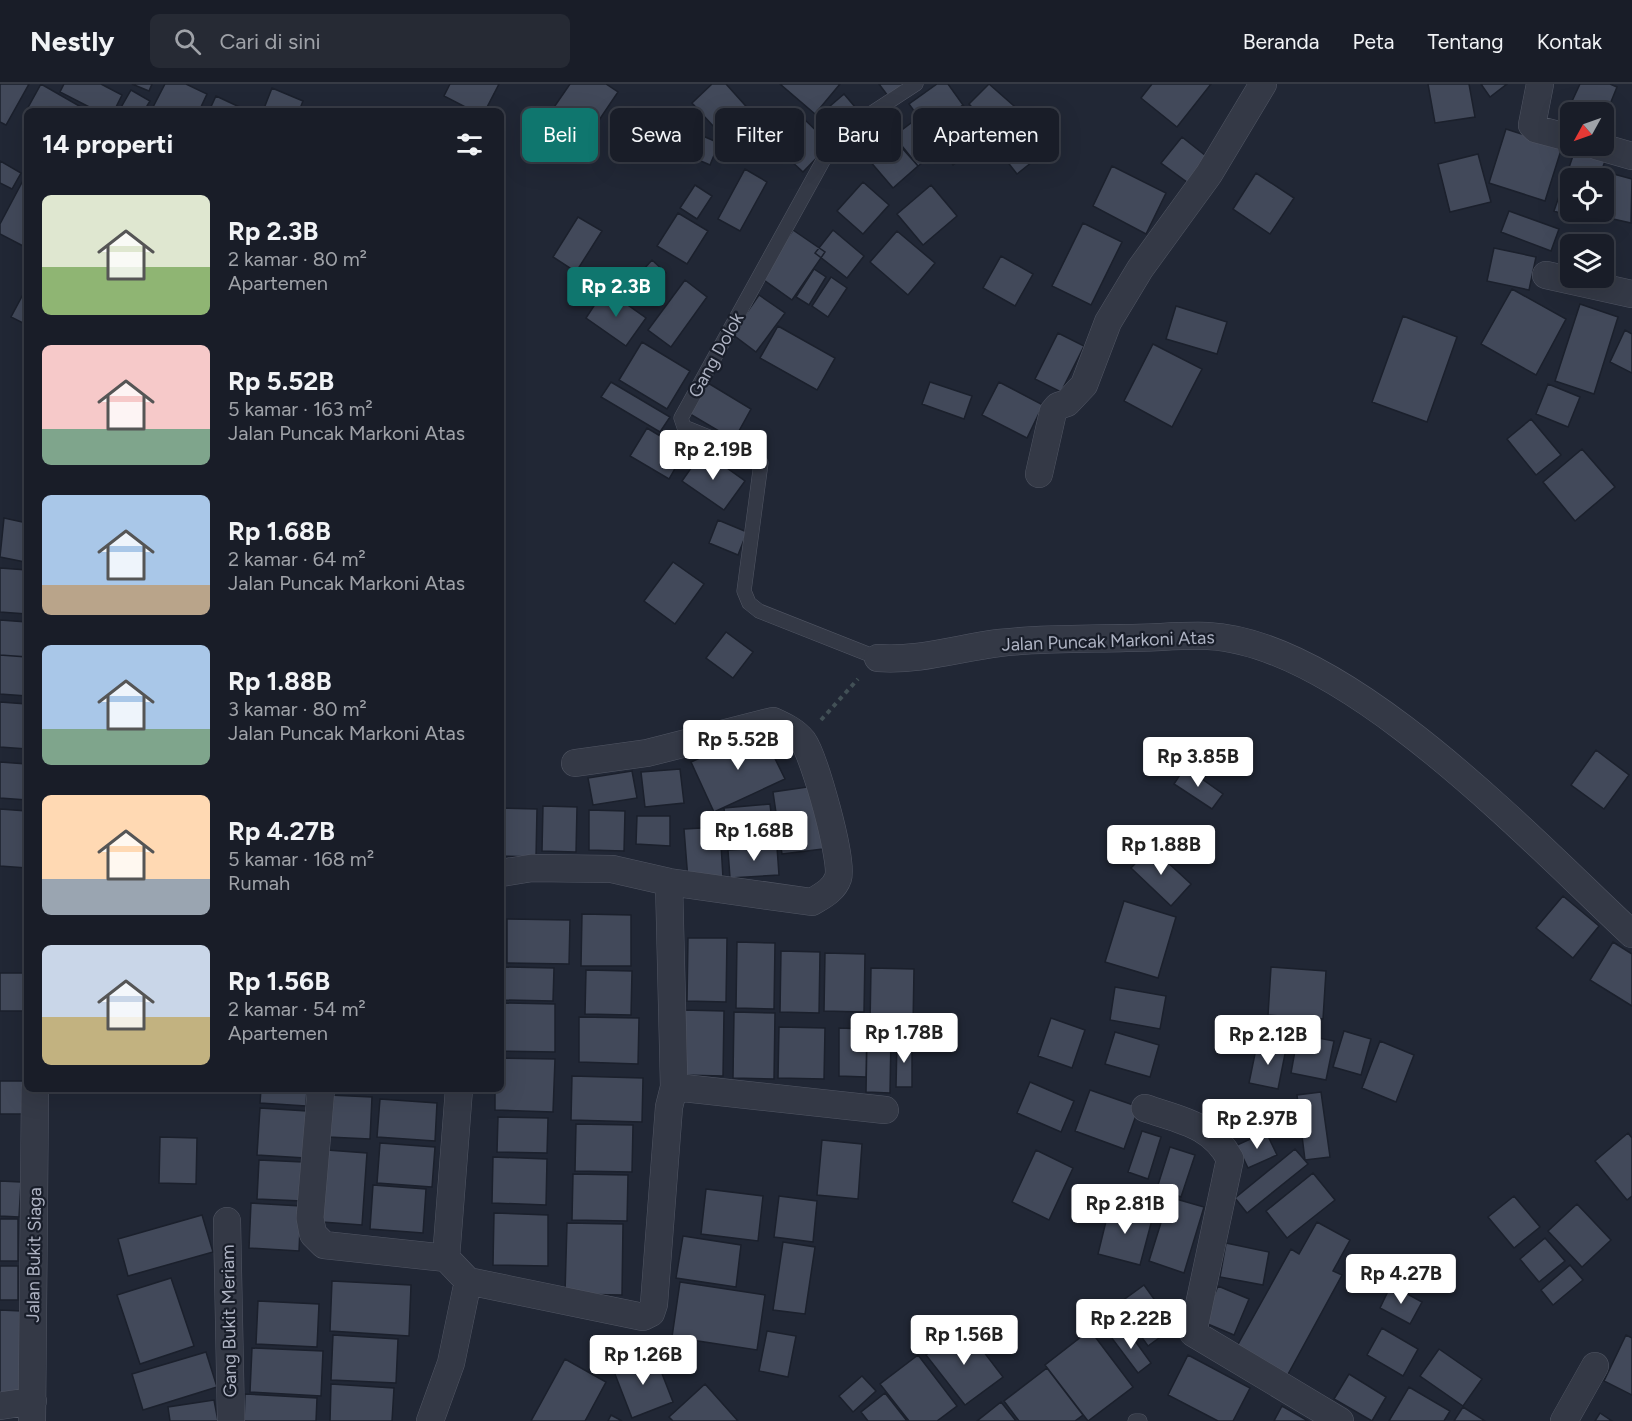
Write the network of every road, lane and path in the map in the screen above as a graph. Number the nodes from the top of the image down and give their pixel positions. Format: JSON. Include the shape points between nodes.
{"nodes":[{"id":1,"x":916,"y":84,"type":"edge"},
{"id":2,"x":1263,"y":84,"type":"edge"},
{"id":3,"x":1540,"y":84,"type":"edge"},
{"id":4,"x":1560,"y":135,"type":"edge"},
{"id":5,"x":1614,"y":151,"type":"edge"},
{"id":6,"x":1632,"y":156,"type":"edge"},
{"id":7,"x":1546,"y":275,"type":"dead end"},
{"id":8,"x":1632,"y":294,"type":"edge"},
{"id":9,"x":1040,"y":474,"type":"dead end"},
{"id":10,"x":878,"y":658,"type":"junction"},
{"id":11,"x":802,"y":741,"type":"junction"},
{"id":12,"x":574,"y":763,"type":"dead end"},
{"id":13,"x":504,"y":873,"type":"edge"},
{"id":14,"x":669,"y":882,"type":"junction"},
{"id":15,"x":1632,"y":934,"type":"edge"},
{"id":16,"x":674,"y":1087,"type":"junction"},
{"id":17,"x":35,"y":1092,"type":"edge"},
{"id":18,"x":321,"y":1092,"type":"edge"},
{"id":19,"x":459,"y":1092,"type":"edge"},
{"id":20,"x":1144,"y":1107,"type":"dead end"},
{"id":21,"x":885,"y":1110,"type":"dead end"},
{"id":22,"x":226,"y":1221,"type":"dead end"},
{"id":23,"x":446,"y":1258,"type":"junction"},
{"id":24,"x":468,"y":1281,"type":"junction"},
{"id":25,"x":1595,"y":1366,"type":"dead end"},
{"id":26,"x":0,"y":1406,"type":"edge"},
{"id":27,"x":32,"y":1411,"type":"edge"},
{"id":28,"x":231,"y":1421,"type":"edge"},
{"id":29,"x":430,"y":1421,"type":"edge"},
{"id":30,"x":1135,"y":1421,"type":"edge"},
{"id":31,"x":1140,"y":1421,"type":"edge"},
{"id":32,"x":1340,"y":1421,"type":"edge"},
{"id":33,"x":1564,"y":1421,"type":"edge"}],
"edges":[{"from":1,"to":10,"type":"lane","name":"Gang Dolok","via":[[864,118],[824,159],[681,418],[684,428],[756,456],[761,463],[744,591],[749,603]]},
{"from":2,"to":9,"type":"street","via":[[1209,174],[1140,269],[1108,322],[1084,385],[1053,412]]},
{"from":3,"to":4,"type":"street","via":[[1532,125]]},
{"from":5,"to":6,"type":"street"},
{"from":7,"to":8,"type":"street"},
{"from":10,"to":11,"type":"path"},
{"from":10,"to":15,"type":"street","name":"Jalan Puncak Markoni Atas","via":[[906,658],[1046,639],[1207,636],[1255,644],[1319,674],[1427,747]]},
{"from":11,"to":12,"type":"street","via":[[791,729],[773,721],[647,753]]},
{"from":11,"to":14,"type":"street","via":[[810,752],[839,856],[839,878],[828,893],[812,902]]},
{"from":13,"to":14,"type":"street","via":[[532,868],[612,869]]},
{"from":14,"to":16,"type":"street"},
{"from":16,"to":21,"type":"street"},
{"from":16,"to":24,"type":"street","via":[[651,1313],[643,1317]]},
{"from":17,"to":27,"type":"street","name":"Jalan Bukit Siaga"},
{"from":18,"to":23,"type":"street","via":[[310,1218],[313,1234],[324,1245]]},
{"from":19,"to":23,"type":"street"},
{"from":20,"to":32,"type":"street","via":[[1207,1130],[1222,1144],[1230,1159],[1192,1333]]},
{"from":22,"to":28,"type":"street","name":"Gang Bukit Meriam"},
{"from":23,"to":24,"type":"street"},
{"from":24,"to":29,"type":"street","via":[[451,1363]]},
{"from":25,"to":33,"type":"street"},
{"from":26,"to":27,"type":"street"},
{"from":30,"to":31,"type":"lane"}]}
